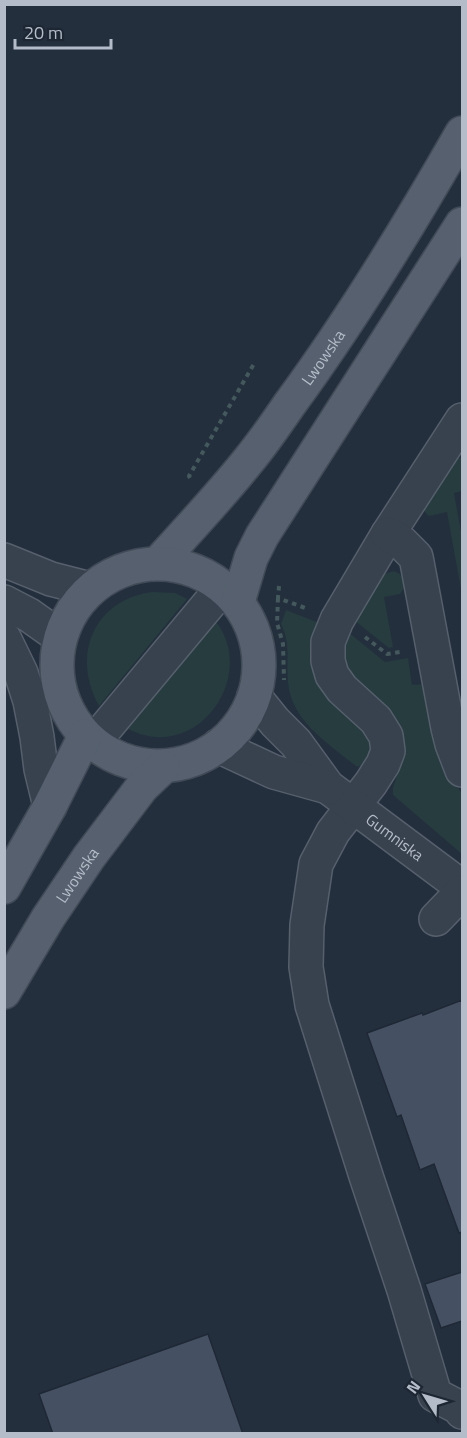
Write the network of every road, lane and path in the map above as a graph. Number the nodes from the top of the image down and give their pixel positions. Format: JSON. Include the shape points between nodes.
{"nodes":[{"id":1,"x":462,"y":133,"type":"edge"},
{"id":2,"x":462,"y":224,"type":"edge"},
{"id":3,"x":255,"y":362,"type":"dead end"},
{"id":4,"x":461,"y":426,"type":"edge"},
{"id":5,"x":193,"y":482,"type":"dead end"},
{"id":6,"x":388,"y":534,"type":"junction"},
{"id":7,"x":4,"y":560,"type":"edge"},
{"id":8,"x":158,"y":563,"type":"junction"},
{"id":9,"x":90,"y":589,"type":"junction"},
{"id":10,"x":230,"y":594,"type":"junction"},
{"id":11,"x":279,"y":598,"type":"dead end"},
{"id":12,"x":4,"y":602,"type":"edge"},
{"id":13,"x":60,"y":637,"type":"junction"},
{"id":14,"x":4,"y":638,"type":"edge"},
{"id":15,"x":366,"y":638,"type":"dead end"},
{"id":16,"x":381,"y":650,"type":"dead end"},
{"id":17,"x":269,"y":691,"type":"junction"},
{"id":18,"x":89,"y":739,"type":"junction"},
{"id":19,"x":218,"y":746,"type":"junction"},
{"id":20,"x":163,"y":767,"type":"junction"},
{"id":21,"x":462,"y":770,"type":"edge"},
{"id":22,"x":328,"y":787,"type":"junction"},
{"id":23,"x":50,"y":806,"type":"junction"},
{"id":24,"x":354,"y":806,"type":"junction"},
{"id":25,"x":4,"y":887,"type":"edge"},
{"id":26,"x":462,"y":887,"type":"edge"},
{"id":27,"x":462,"y":892,"type":"edge"},
{"id":28,"x":436,"y":919,"type":"dead end"},
{"id":29,"x":4,"y":992,"type":"edge"},
{"id":30,"x":462,"y":1412,"type":"edge"}],
"edges":[{"from":1,"to":8,"type":"main road","name":"Lwowska","via":[[416,215],[312,374],[250,459]]},
{"from":2,"to":10,"type":"main road","via":[[262,536]]},
{"from":3,"to":5,"type":"path","via":[[189,476]]},
{"from":4,"to":6,"type":"street"},
{"from":6,"to":21,"type":"street","via":[[416,557],[448,728]]},
{"from":6,"to":24,"type":"street","via":[[328,642],[332,675],[376,720],[386,736],[388,751],[383,764]]},
{"from":7,"to":9,"type":"street"},
{"from":8,"to":9,"type":"main road","via":[[126,569]]},
{"from":8,"to":10,"type":"main road","via":[[196,571]]},
{"from":9,"to":13,"type":"main road"},
{"from":10,"to":17,"type":"main road","via":[[256,637],[258,676]]},
{"from":10,"to":18,"type":"street"},
{"from":11,"to":17,"type":"path","via":[[277,622],[283,644]]},
{"from":12,"to":13,"type":"street"},
{"from":13,"to":18,"type":"main road","via":[[59,689],[69,714]]},
{"from":14,"to":23,"type":"street","via":[[30,702]]},
{"from":15,"to":16,"type":"path"},
{"from":17,"to":19,"type":"main road"},
{"from":17,"to":22,"type":"street","via":[[275,722],[296,742]]},
{"from":18,"to":20,"type":"main road","via":[[126,762]]},
{"from":18,"to":23,"type":"main road"},
{"from":19,"to":20,"type":"main road","via":[[193,760]]},
{"from":19,"to":22,"type":"street","via":[[274,772]]},
{"from":20,"to":29,"type":"main road","name":"Lwowska","via":[[142,787],[89,857]]},
{"from":22,"to":24,"type":"street","name":"Gumniska"},
{"from":23,"to":25,"type":"main road"},
{"from":24,"to":26,"type":"street","name":"Gumniska"},
{"from":24,"to":30,"type":"street","via":[[316,864],[307,926],[306,967],[312,1005],[435,1395]]},
{"from":27,"to":28,"type":"street"}]}
